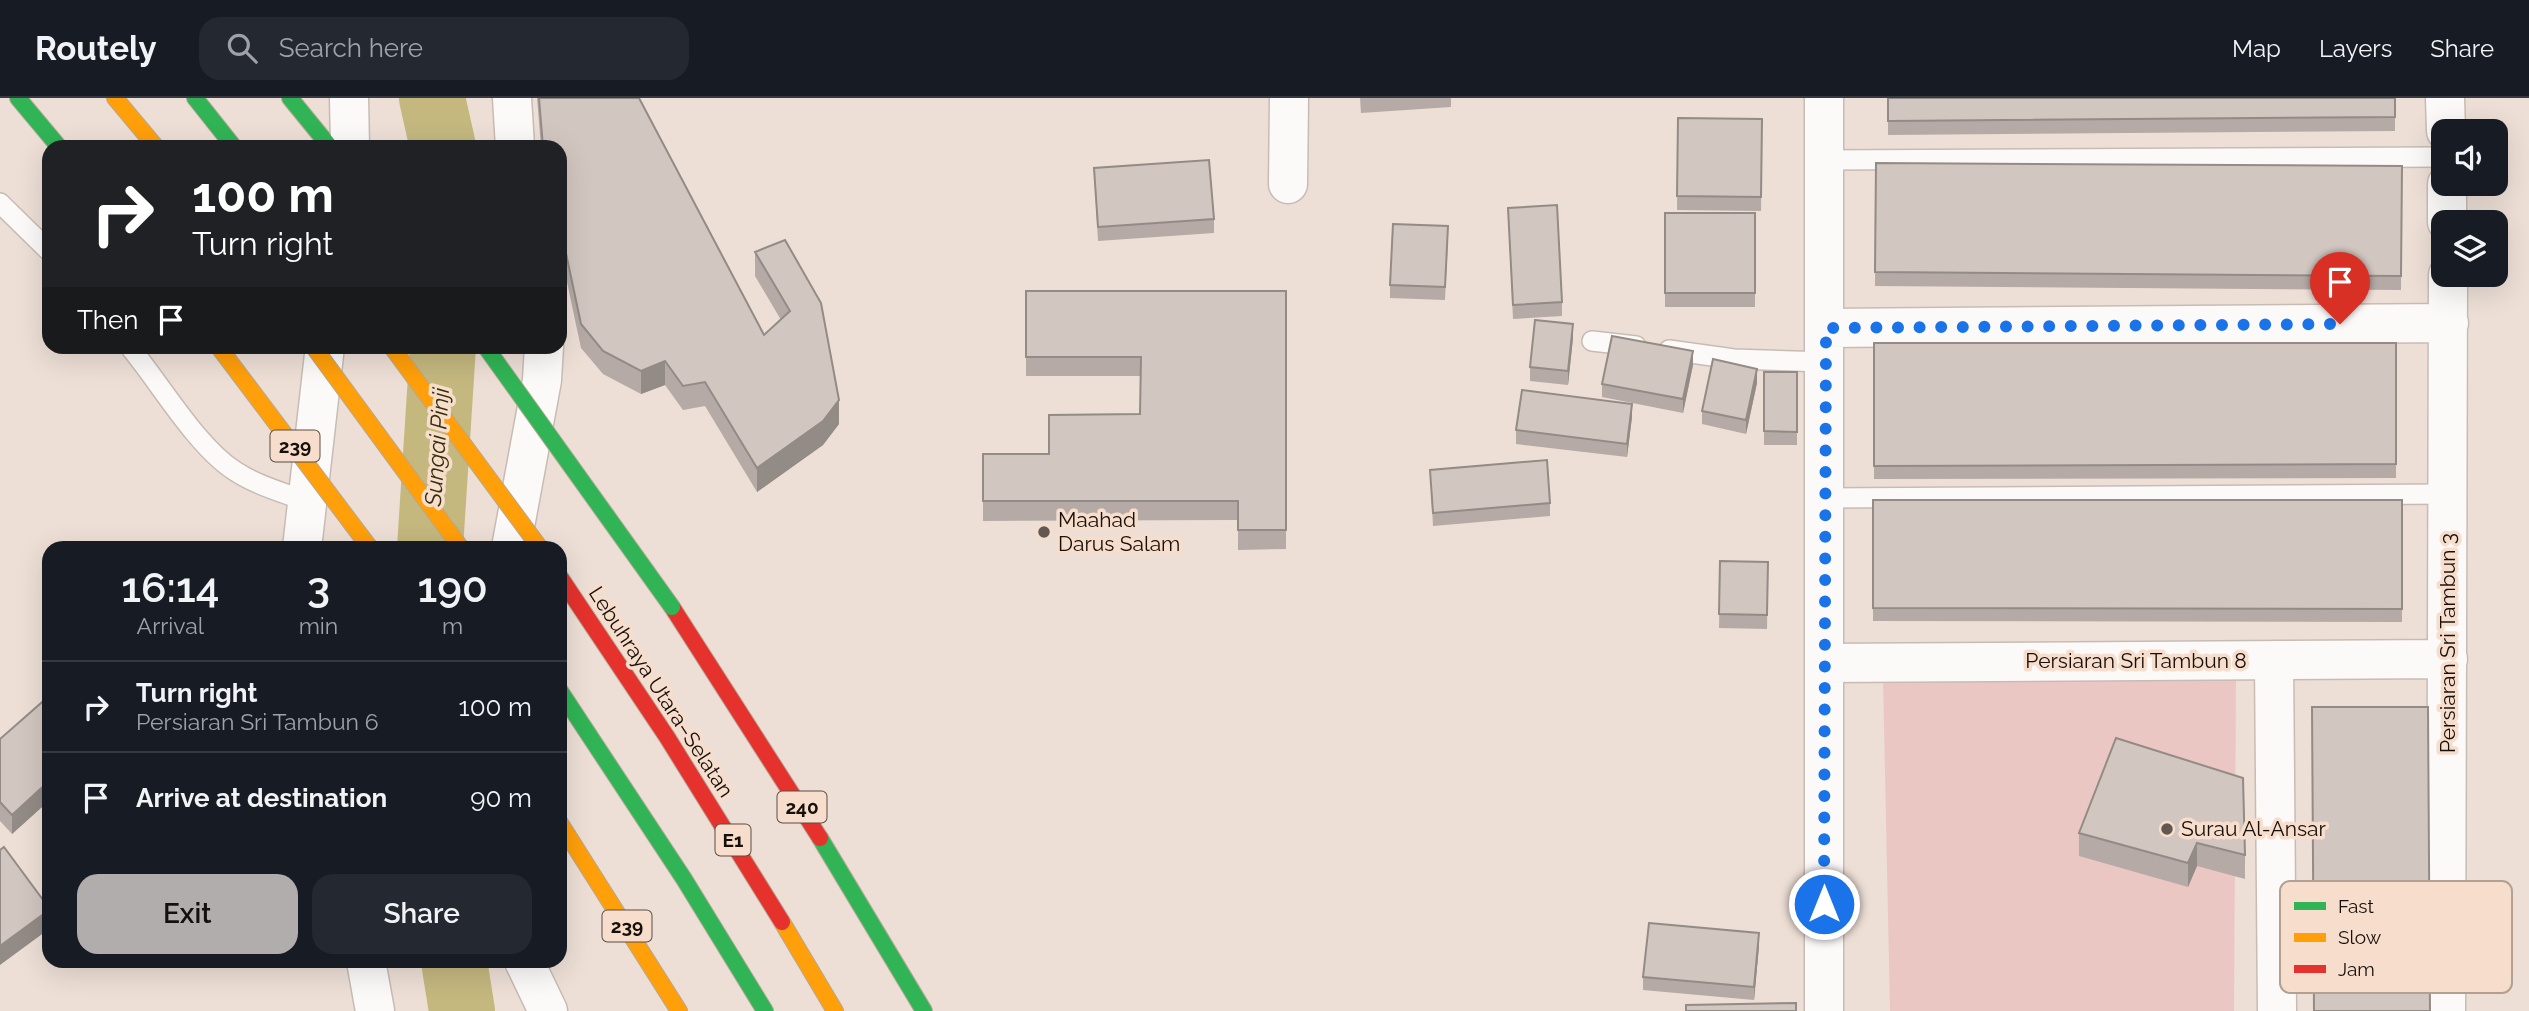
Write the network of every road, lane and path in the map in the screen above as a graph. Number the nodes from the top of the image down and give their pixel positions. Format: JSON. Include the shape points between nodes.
{"nodes":[{"id":1,"x":18,"y":98,"type":"edge"},
{"id":2,"x":115,"y":98,"type":"edge"},
{"id":3,"x":195,"y":98,"type":"edge"},
{"id":4,"x":290,"y":98,"type":"edge"},
{"id":5,"x":349,"y":98,"type":"edge"},
{"id":6,"x":512,"y":98,"type":"edge"},
{"id":7,"x":1289,"y":98,"type":"edge"},
{"id":8,"x":1824,"y":98,"type":"edge"},
{"id":9,"x":2445,"y":98,"type":"edge"},
{"id":10,"x":2446,"y":119,"type":"edge"},
{"id":11,"x":54,"y":140,"type":"edge"},
{"id":12,"x":150,"y":140,"type":"edge"},
{"id":13,"x":228,"y":140,"type":"edge"},
{"id":14,"x":324,"y":140,"type":"edge"},
{"id":15,"x":350,"y":140,"type":"edge"},
{"id":16,"x":515,"y":140,"type":"edge"},
{"id":17,"x":2431,"y":157,"type":"edge"},
{"id":18,"x":1824,"y":160,"type":"junction"},
{"id":19,"x":1288,"y":184,"type":"dead end"},
{"id":20,"x":0,"y":203,"type":"edge"},
{"id":21,"x":42,"y":244,"type":"edge"},
{"id":22,"x":2448,"y":287,"type":"edge"},
{"id":23,"x":2449,"y":323,"type":"junction"},
{"id":24,"x":1592,"y":341,"type":"dead end"},
{"id":25,"x":1826,"y":345,"type":"junction"},
{"id":26,"x":135,"y":354,"type":"edge"},
{"id":27,"x":224,"y":354,"type":"edge"},
{"id":28,"x":319,"y":354,"type":"edge"},
{"id":29,"x":324,"y":354,"type":"edge"},
{"id":30,"x":397,"y":354,"type":"edge"},
{"id":31,"x":491,"y":354,"type":"edge"},
{"id":32,"x":544,"y":354,"type":"edge"},
{"id":33,"x":2449,"y":494,"type":"junction"},
{"id":34,"x":1824,"y":498,"type":"junction"},
{"id":35,"x":305,"y":500,"type":"junction"},
{"id":36,"x":302,"y":541,"type":"edge"},
{"id":37,"x":364,"y":541,"type":"edge"},
{"id":38,"x":456,"y":541,"type":"edge"},
{"id":39,"x":512,"y":541,"type":"edge"},
{"id":40,"x":535,"y":541,"type":"edge"},
{"id":41,"x":567,"y":587,"type":"edge"},
{"id":42,"x":2448,"y":659,"type":"junction"},
{"id":43,"x":2274,"y":660,"type":"junction"},
{"id":44,"x":1825,"y":663,"type":"junction"},
{"id":45,"x":567,"y":701,"type":"edge"},
{"id":46,"x":567,"y":833,"type":"edge"},
{"id":47,"x":2447,"y":881,"type":"edge"},
{"id":48,"x":367,"y":968,"type":"edge"},
{"id":49,"x":527,"y":968,"type":"edge"},
{"id":50,"x":2446,"y":993,"type":"edge"},
{"id":51,"x":376,"y":1011,"type":"edge"},
{"id":52,"x":548,"y":1011,"type":"edge"},
{"id":53,"x":679,"y":1011,"type":"edge"},
{"id":54,"x":765,"y":1011,"type":"edge"},
{"id":55,"x":835,"y":1011,"type":"edge"},
{"id":56,"x":924,"y":1011,"type":"edge"},
{"id":57,"x":1824,"y":1011,"type":"edge"},
{"id":58,"x":2277,"y":1011,"type":"edge"},
{"id":59,"x":2446,"y":1011,"type":"edge"}],
"edges":[{"from":1,"to":11,"type":"main road"},
{"from":2,"to":12,"type":"main road"},
{"from":3,"to":13,"type":"main road"},
{"from":4,"to":14,"type":"main road"},
{"from":5,"to":15,"type":"street"},
{"from":6,"to":16,"type":"street"},
{"from":7,"to":19,"type":"street"},
{"from":8,"to":18,"type":"street"},
{"from":9,"to":10,"type":"street"},
{"from":17,"to":18,"type":"lane"},
{"from":18,"to":25,"type":"street"},
{"from":20,"to":21,"type":"lane"},
{"from":22,"to":23,"type":"street","name":"Persiaran Sri Tambun 3"},
{"from":23,"to":25,"type":"street"},
{"from":23,"to":33,"type":"street","name":"Persiaran Sri Tambun 3"},
{"from":24,"to":25,"type":"lane","via":[[1734,359]]},
{"from":25,"to":34,"type":"street"},
{"from":26,"to":35,"type":"lane","via":[[211,451],[233,471]]},
{"from":27,"to":37,"type":"main road","number":"239","bridge":true},
{"from":28,"to":38,"type":"main road","bridge":true},
{"from":29,"to":35,"type":"street"},
{"from":30,"to":40,"type":"main road","bridge":true},
{"from":31,"to":56,"type":"main road","number":"240","bridge":true,"via":[[672,607],[810,820]]},
{"from":32,"to":39,"type":"street"},
{"from":33,"to":34,"type":"lane"},
{"from":33,"to":42,"type":"street","name":"Persiaran Sri Tambun 3"},
{"from":34,"to":44,"type":"street"},
{"from":35,"to":36,"type":"street"},
{"from":41,"to":55,"type":"main road","name":"Lebuhraya Utara–Selatan","number":"E1","via":[[738,848]]},
{"from":42,"to":43,"type":"street","name":"Persiaran Sri Tambun 8"},
{"from":42,"to":47,"type":"street","name":"Persiaran Sri Tambun 3"},
{"from":43,"to":44,"type":"street","name":"Persiaran Sri Tambun 8"},
{"from":43,"to":58,"type":"street"},
{"from":44,"to":57,"type":"street"},
{"from":45,"to":54,"type":"main road"},
{"from":46,"to":53,"type":"main road","number":"239"},
{"from":48,"to":51,"type":"street"},
{"from":49,"to":52,"type":"street"},
{"from":50,"to":59,"type":"street","name":"Persiaran Sri Tambun 3"}]}
